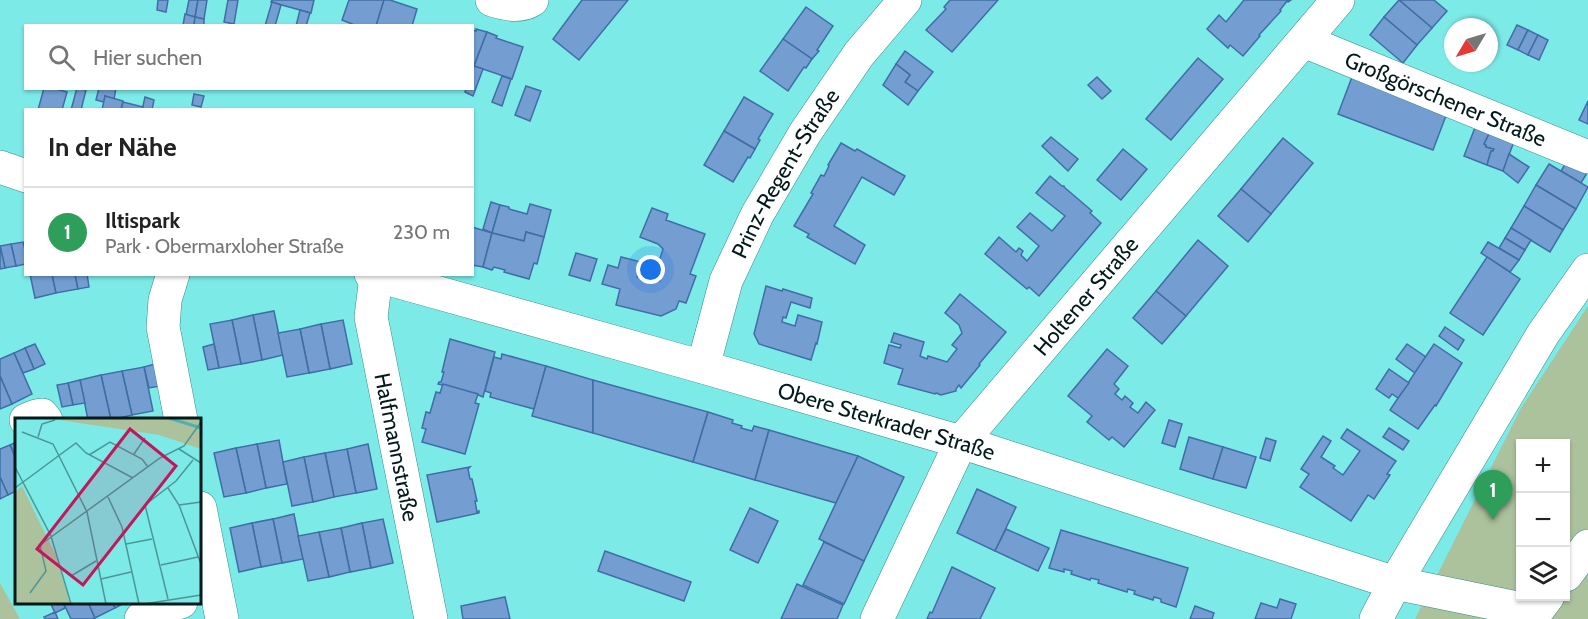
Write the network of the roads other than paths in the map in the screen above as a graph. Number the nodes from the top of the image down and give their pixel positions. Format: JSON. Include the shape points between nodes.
{"nodes":[{"id":1,"x":492,"y":0,"type":"edge"},
{"id":2,"x":532,"y":0,"type":"edge"},
{"id":3,"x":904,"y":0,"type":"edge"},
{"id":4,"x":1338,"y":0,"type":"edge"},
{"id":5,"x":1304,"y":41,"type":"junction"},
{"id":6,"x":1588,"y":157,"type":"edge"},
{"id":7,"x":0,"y":167,"type":"edge"},
{"id":8,"x":24,"y":175,"type":"edge"},
{"id":9,"x":1588,"y":270,"type":"edge"},
{"id":10,"x":172,"y":276,"type":"edge"},
{"id":11,"x":374,"y":276,"type":"edge"},
{"id":12,"x":378,"y":276,"type":"edge"},
{"id":13,"x":703,"y":367,"type":"junction"},
{"id":14,"x":181,"y":418,"type":"edge"},
{"id":15,"x":15,"y":424,"type":"edge"},
{"id":16,"x":0,"y":430,"type":"edge"},
{"id":17,"x":961,"y":442,"type":"junction"},
{"id":18,"x":201,"y":515,"type":"edge"},
{"id":19,"x":1588,"y":546,"type":"edge"},
{"id":20,"x":1570,"y":569,"type":"edge"},
{"id":21,"x":1395,"y":583,"type":"junction"},
{"id":22,"x":1545,"y":601,"type":"edge"},
{"id":23,"x":176,"y":604,"type":"edge"},
{"id":24,"x":213,"y":604,"type":"edge"},
{"id":25,"x":141,"y":619,"type":"edge"},
{"id":26,"x":431,"y":619,"type":"edge"},
{"id":27,"x":877,"y":619,"type":"edge"},
{"id":28,"x":1376,"y":619,"type":"edge"}],
"edges":[{"from":1,"to":2,"type":"street","via":[[508,5]]},
{"from":3,"to":13,"type":"street","name":"Prinz-Regent-Straße","via":[[859,54],[757,215],[726,281]]},
{"from":4,"to":5,"type":"street","name":"Holtener Straße"},
{"from":5,"to":6,"type":"street","name":"Großgörschener Straße"},
{"from":5,"to":17,"type":"street","name":"Holtener Straße"},
{"from":7,"to":8,"type":"street"},
{"from":9,"to":21,"type":"street","via":[[1543,334]]},
{"from":10,"to":14,"type":"street","via":[[163,327]]},
{"from":11,"to":26,"type":"street","name":"Halfmannstraße","via":[[371,317]]},
{"from":12,"to":13,"type":"street","name":"Obere Sterkrader Straße"},
{"from":13,"to":17,"type":"street","name":"Obere Sterkrader Straße"},
{"from":15,"to":16,"type":"street"},
{"from":17,"to":21,"type":"street","name":"Obere Sterkrader Straße"},
{"from":17,"to":27,"type":"street","name":"Holtener Straße"},
{"from":18,"to":24,"type":"street"},
{"from":19,"to":20,"type":"street"},
{"from":21,"to":22,"type":"street","name":"Obere Sterkrader Straße","via":[[1536,612]]},
{"from":21,"to":28,"type":"street"},
{"from":23,"to":25,"type":"street"}]}
